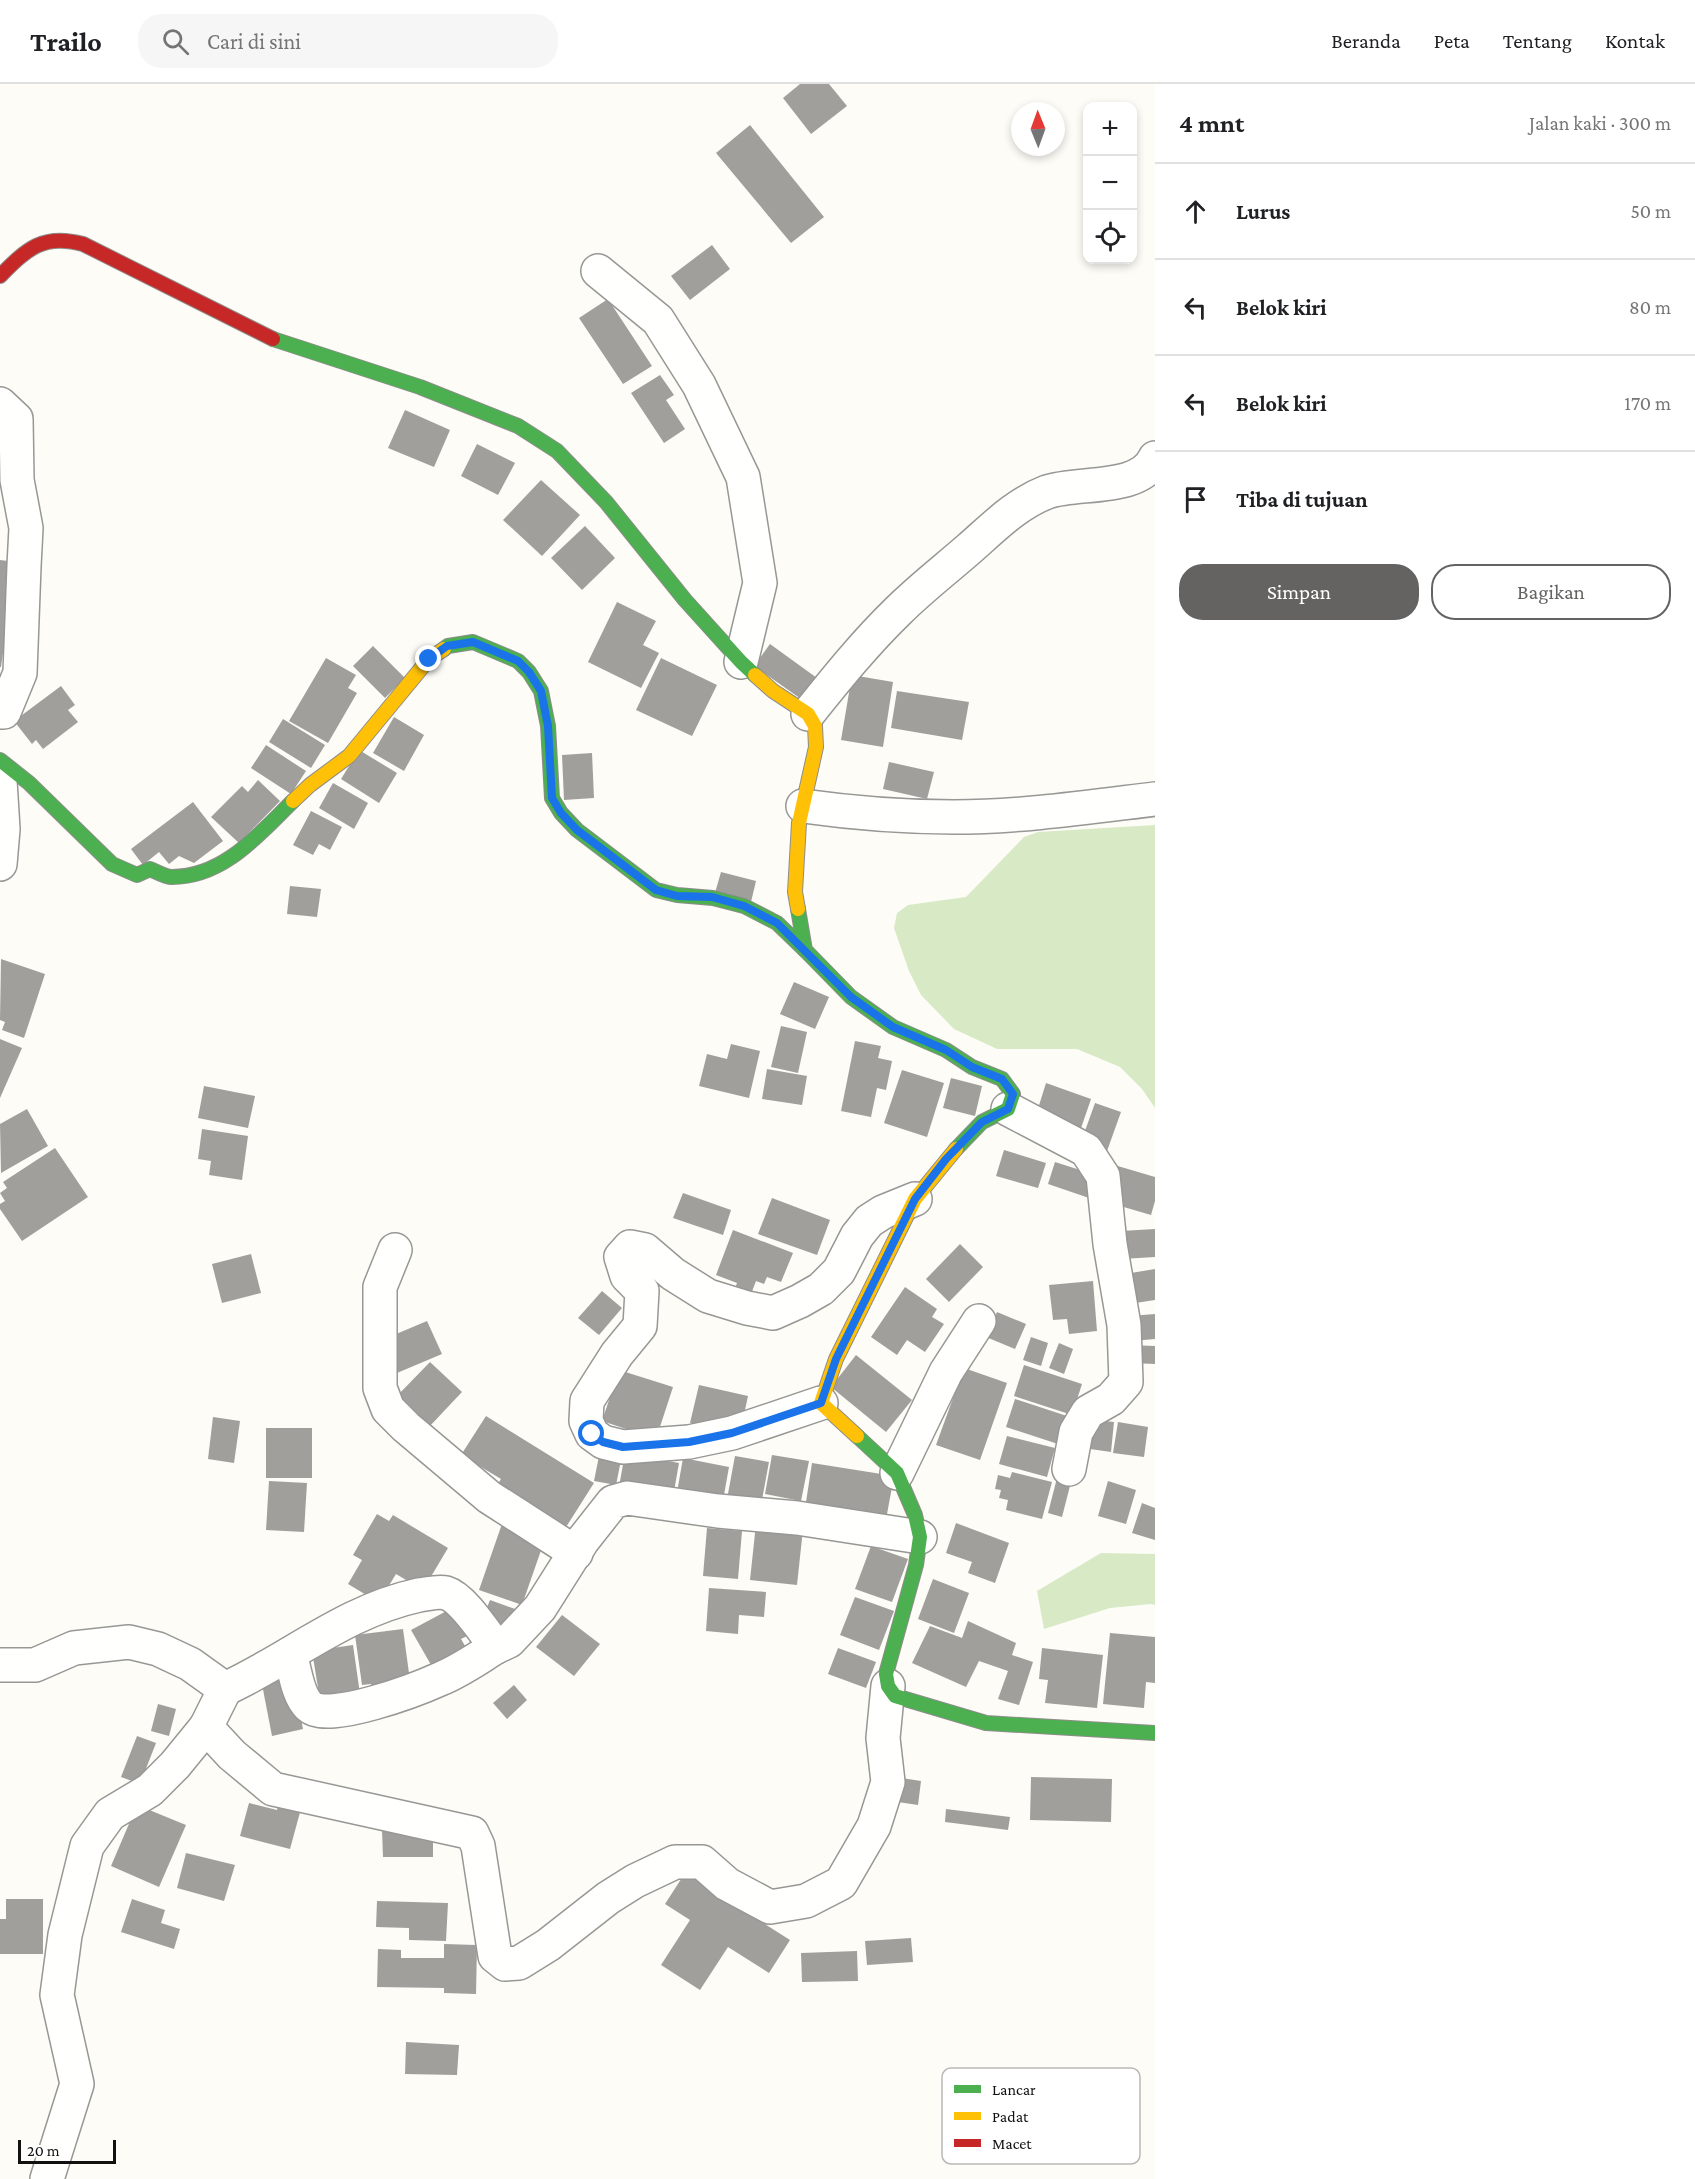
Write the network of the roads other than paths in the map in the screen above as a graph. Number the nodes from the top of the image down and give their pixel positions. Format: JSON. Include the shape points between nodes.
{"nodes":[{"id":1,"x":598,"y":272,"type":"dead end"},
{"id":2,"x":0,"y":276,"type":"edge"},
{"id":3,"x":0,"y":404,"type":"edge"},
{"id":4,"x":1155,"y":458,"type":"edge"},
{"id":5,"x":741,"y":662,"type":"junction"},
{"id":6,"x":0,"y":712,"type":"edge"},
{"id":7,"x":807,"y":714,"type":"junction"},
{"id":8,"x":0,"y":760,"type":"edge"},
{"id":9,"x":0,"y":781,"type":"edge"},
{"id":10,"x":1155,"y":799,"type":"edge"},
{"id":11,"x":803,"y":806,"type":"junction"},
{"id":12,"x":0,"y":864,"type":"edge"},
{"id":13,"x":805,"y":950,"type":"junction"},
{"id":14,"x":1008,"y":1109,"type":"junction"},
{"id":15,"x":915,"y":1199,"type":"junction"},
{"id":16,"x":395,"y":1250,"type":"dead end"},
{"id":17,"x":979,"y":1321,"type":"dead end"},
{"id":18,"x":821,"y":1403,"type":"junction"},
{"id":19,"x":1069,"y":1469,"type":"dead end"},
{"id":20,"x":897,"y":1473,"type":"junction"},
{"id":21,"x":920,"y":1536,"type":"junction"},
{"id":22,"x":576,"y":1553,"type":"junction"},
{"id":23,"x":496,"y":1647,"type":"junction"},
{"id":24,"x":290,"y":1654,"type":"junction"},
{"id":25,"x":0,"y":1665,"type":"edge"},
{"id":26,"x":888,"y":1686,"type":"junction"},
{"id":27,"x":225,"y":1689,"type":"junction"},
{"id":28,"x":206,"y":1727,"type":"junction"},
{"id":29,"x":1155,"y":1734,"type":"edge"},
{"id":30,"x":47,"y":2179,"type":"edge"}],
"edges":[{"from":1,"to":5,"type":"street","via":[[658,320],[699,385],[743,477],[760,584]]},
{"from":2,"to":5,"type":"street","via":[[34,245],[52,238],[68,239],[266,337],[420,387],[518,426],[557,452],[606,502]]},
{"from":3,"to":6,"type":"street","via":[[16,419],[17,480],[26,528],[20,673],[4,712]]},
{"from":4,"to":7,"type":"street","via":[[1142,474],[1128,480],[1047,492],[1014,509],[898,611]]},
{"from":5,"to":7,"type":"street","via":[[772,691]]},
{"from":7,"to":11,"type":"street","via":[[815,726],[816,747]]},
{"from":8,"to":13,"type":"street","via":[[112,864],[137,875],[150,869],[170,877],[205,872],[255,838],[310,785],[349,756],[429,659],[447,646],[473,642],[518,661],[541,691],[548,726],[552,798],[577,830],[656,890],[677,896],[712,897],[744,906],[777,923]]},
{"from":9,"to":12,"type":"street"},
{"from":10,"to":11,"type":"street","via":[[1069,810],[955,817]]},
{"from":11,"to":13,"type":"street","via":[[795,892]]},
{"from":13,"to":14,"type":"street","via":[[851,997],[893,1027],[1002,1079],[1013,1094]]},
{"from":14,"to":15,"type":"street","via":[[982,1122]]},
{"from":14,"to":19,"type":"street","via":[[1086,1150],[1103,1176],[1124,1325],[1126,1382],[1111,1399],[1088,1412],[1076,1432]]},
{"from":15,"to":18,"type":"street","via":[[836,1359]]},
{"from":15,"to":18,"type":"street","via":[[869,1221],[839,1271],[827,1283],[801,1301],[773,1313],[708,1296],[645,1250],[630,1247],[621,1257],[627,1276],[642,1291],[640,1326],[588,1401],[586,1421],[592,1434],[603,1442],[623,1447],[689,1442],[732,1433]]},
{"from":16,"to":22,"type":"street","via":[[380,1287],[380,1388],[388,1409],[489,1497]]},
{"from":17,"to":20,"type":"street","via":[[946,1372]]},
{"from":18,"to":20,"type":"street"},
{"from":20,"to":21,"type":"street"},
{"from":21,"to":22,"type":"street","via":[[627,1498],[613,1502]]},
{"from":21,"to":26,"type":"street","via":[[916,1565],[886,1674]]},
{"from":22,"to":23,"type":"street","via":[[540,1608],[509,1641]]},
{"from":23,"to":24,"type":"street","via":[[456,1599],[446,1593],[432,1593],[375,1607],[327,1630]]},
{"from":23,"to":24,"type":"street","via":[[442,1679],[386,1700],[320,1712],[309,1706],[302,1695]]},
{"from":24,"to":27,"type":"street"},
{"from":25,"to":27,"type":"street","via":[[35,1665],[74,1648],[129,1642],[179,1659]]},
{"from":26,"to":28,"type":"street","via":[[883,1738],[888,1782],[874,1826],[841,1883],[806,1901],[770,1907],[727,1884],[702,1862],[675,1862],[608,1898],[519,1963],[505,1964],[495,1956],[478,1846],[472,1833],[273,1789]]},
{"from":26,"to":29,"type":"street","via":[[895,1696],[986,1723]]},
{"from":27,"to":28,"type":"street"},
{"from":28,"to":30,"type":"street","via":[[150,1790],[110,1814],[87,1846],[65,1935],[57,1995],[77,2084]]}]}
